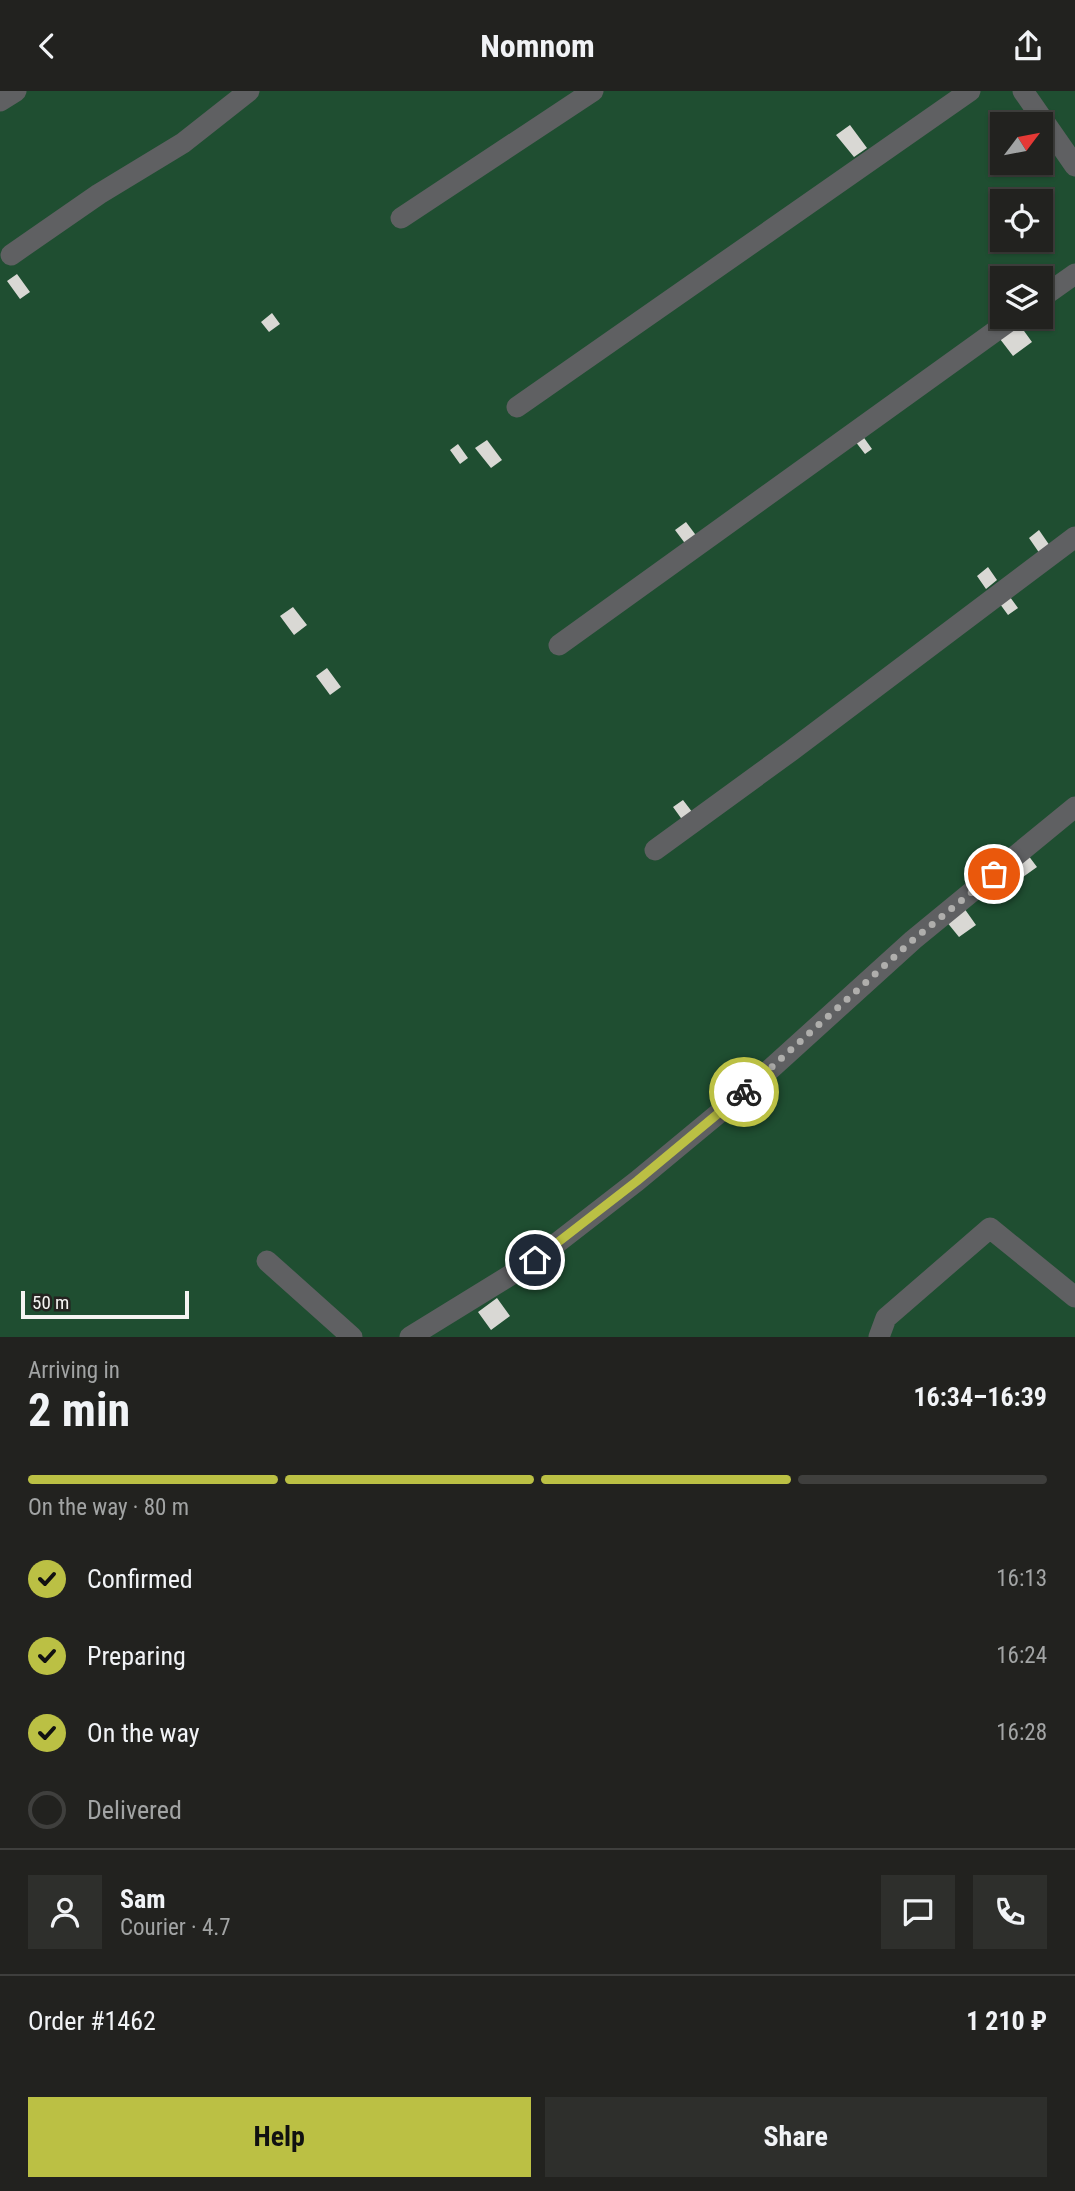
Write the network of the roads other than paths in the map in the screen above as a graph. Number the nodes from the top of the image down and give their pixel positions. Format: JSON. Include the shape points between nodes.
{"nodes":[{"id":1,"x":16,"y":91,"type":"edge"},
{"id":2,"x":249,"y":91,"type":"edge"},
{"id":3,"x":593,"y":91,"type":"edge"},
{"id":4,"x":970,"y":91,"type":"edge"},
{"id":5,"x":1023,"y":91,"type":"edge"},
{"id":6,"x":0,"y":101,"type":"edge"},
{"id":7,"x":1075,"y":166,"type":"edge"},
{"id":8,"x":401,"y":218,"type":"dead end"},
{"id":9,"x":12,"y":255,"type":"dead end"},
{"id":10,"x":1075,"y":274,"type":"edge"},
{"id":11,"x":1053,"y":290,"type":"edge"},
{"id":12,"x":998,"y":329,"type":"edge"},
{"id":13,"x":517,"y":407,"type":"dead end"},
{"id":14,"x":1075,"y":537,"type":"edge"},
{"id":15,"x":559,"y":645,"type":"dead end"},
{"id":16,"x":1075,"y":807,"type":"edge"},
{"id":17,"x":655,"y":850,"type":"dead end"},
{"id":18,"x":267,"y":1261,"type":"dead end"},
{"id":19,"x":1075,"y":1297,"type":"edge"},
{"id":20,"x":352,"y":1337,"type":"edge"},
{"id":21,"x":410,"y":1337,"type":"edge"},
{"id":22,"x":880,"y":1337,"type":"edge"}],
"edges":[{"from":1,"to":6,"type":"street"},
{"from":2,"to":9,"type":"street","via":[[183,143]]},
{"from":3,"to":8,"type":"street"},
{"from":4,"to":13,"type":"street"},
{"from":5,"to":7,"type":"street"},
{"from":10,"to":11,"type":"street"},
{"from":12,"to":15,"type":"street"},
{"from":14,"to":17,"type":"street"},
{"from":16,"to":21,"type":"street","via":[[913,940],[754,1084],[637,1181],[535,1260]]},
{"from":18,"to":20,"type":"street"},
{"from":19,"to":22,"type":"street","via":[[990,1228],[886,1318]]}]}
